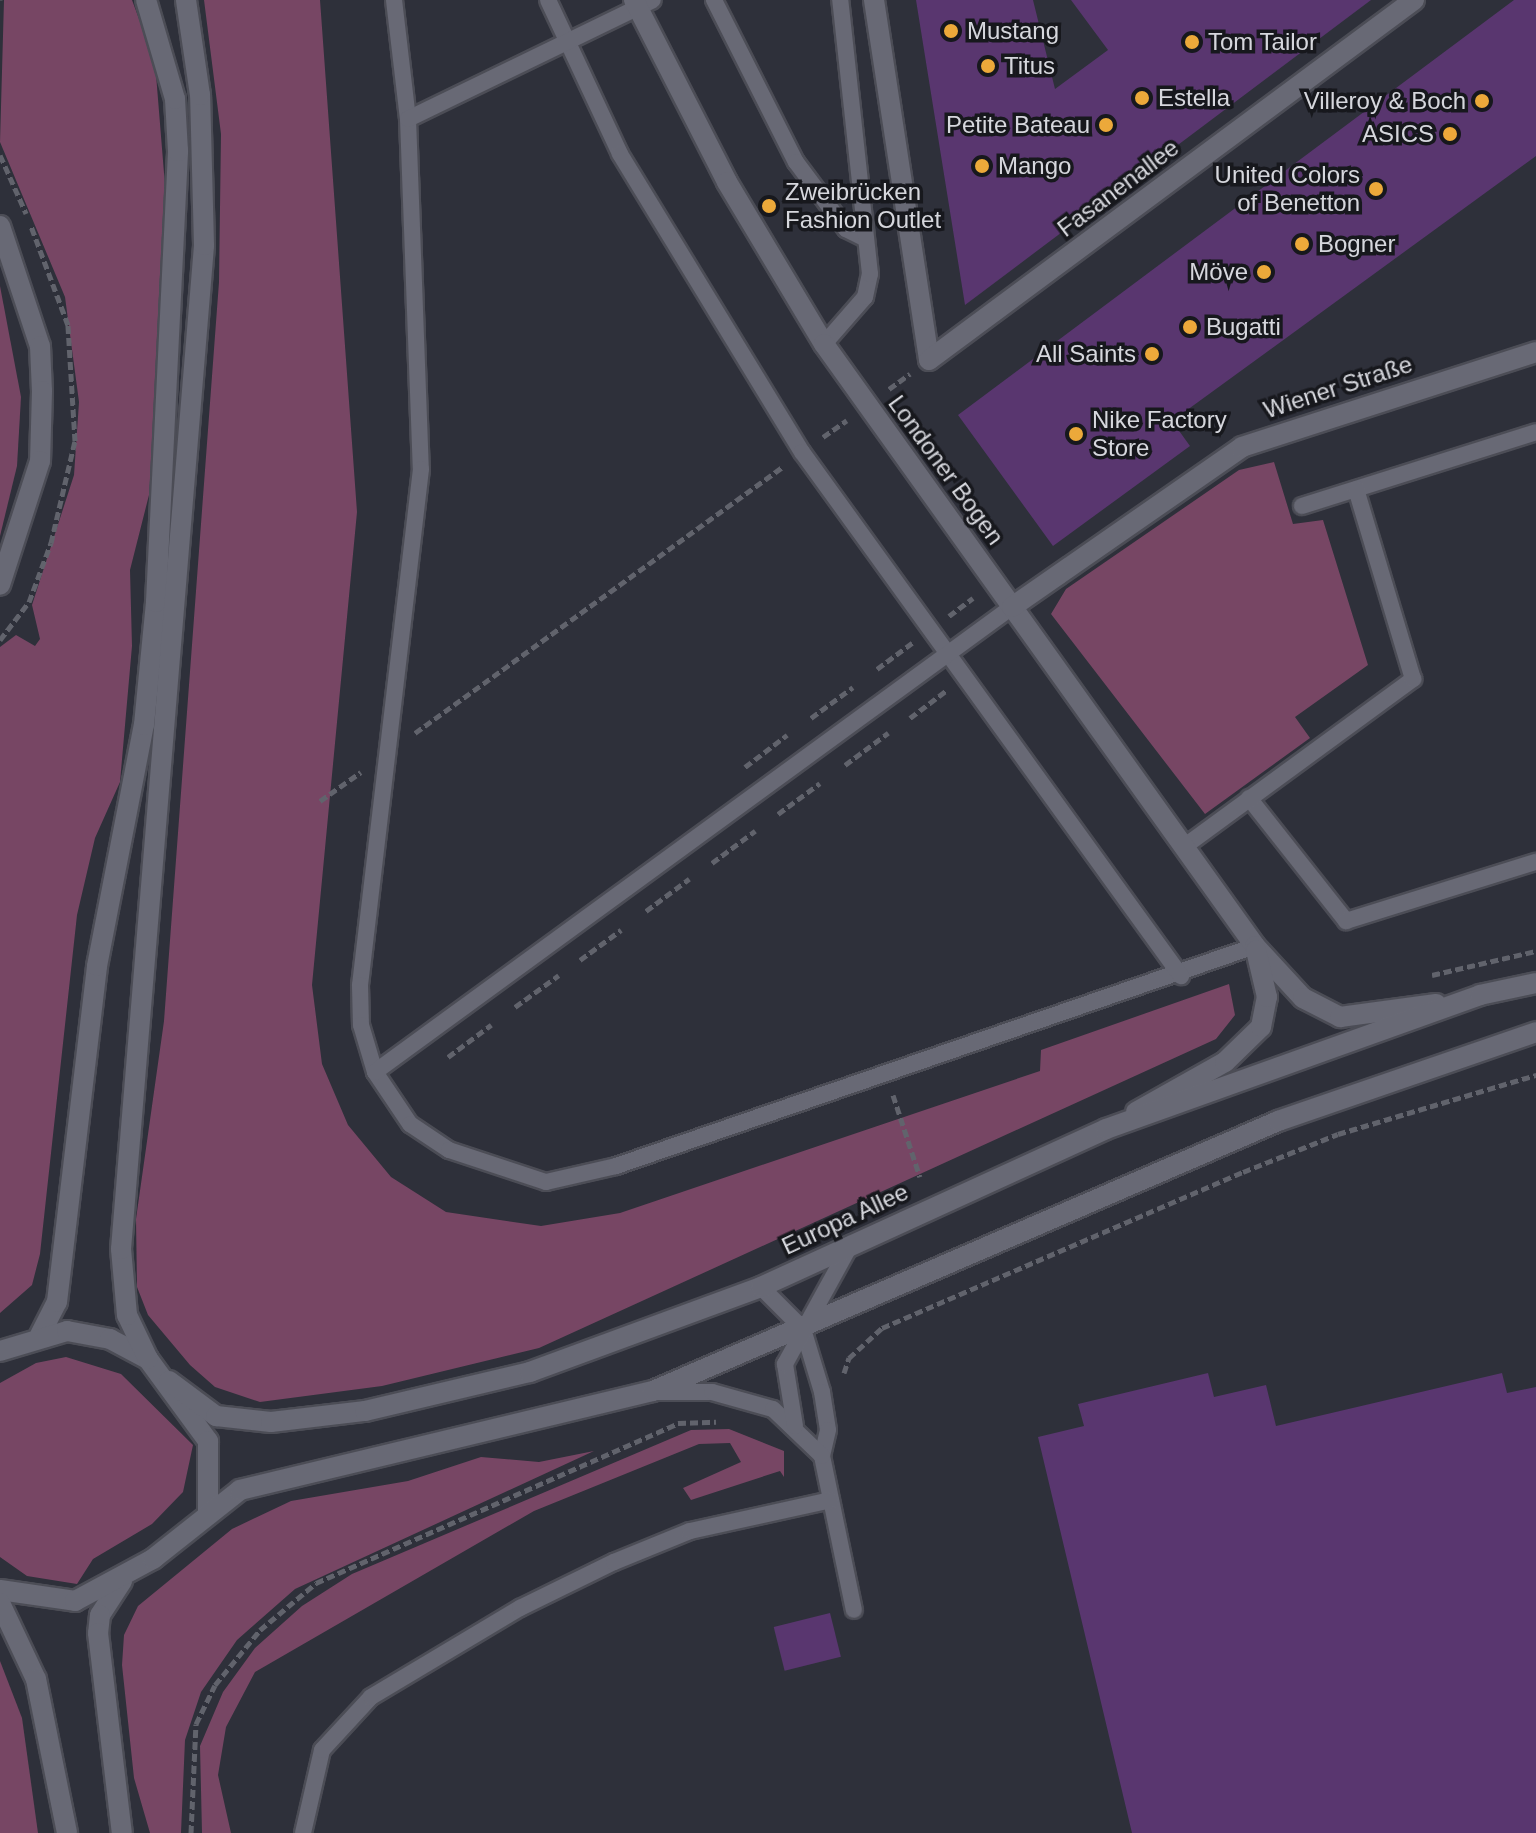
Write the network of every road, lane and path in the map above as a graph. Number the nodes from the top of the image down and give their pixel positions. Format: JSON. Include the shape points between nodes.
{"nodes":[{"id":1,"x":146,"y":0,"type":"edge"},
{"id":2,"x":183,"y":0,"type":"edge"},
{"id":3,"x":394,"y":0,"type":"edge"},
{"id":4,"x":548,"y":0,"type":"edge"},
{"id":5,"x":714,"y":0,"type":"edge"},
{"id":6,"x":840,"y":0,"type":"edge"},
{"id":7,"x":874,"y":0,"type":"edge"},
{"id":8,"x":1414,"y":0,"type":"edge"},
{"id":9,"x":641,"y":3,"type":"edge"},
{"id":10,"x":567,"y":44,"type":"junction"},
{"id":11,"x":408,"y":119,"type":"junction"},
{"id":12,"x":0,"y":226,"type":"edge"},
{"id":13,"x":866,"y":239,"type":"junction"},
{"id":14,"x":824,"y":344,"type":"junction"},
{"id":15,"x":1536,"y":352,"type":"edge"},
{"id":16,"x":929,"y":360,"type":"junction"},
{"id":17,"x":879,"y":397,"type":"dead end"},
{"id":18,"x":856,"y":413,"type":"dead end"},
{"id":19,"x":1536,"y":432,"type":"edge"},
{"id":20,"x":802,"y":452,"type":"junction"},
{"id":21,"x":1356,"y":489,"type":"junction"},
{"id":22,"x":1302,"y":506,"type":"dead end"},
{"id":23,"x":0,"y":585,"type":"edge"},
{"id":24,"x":983,"y":590,"type":"dead end"},
{"id":25,"x":1012,"y":607,"type":"junction"},
{"id":26,"x":943,"y":620,"type":"dead end"},
{"id":27,"x":920,"y":637,"type":"dead end"},
{"id":28,"x":948,"y":653,"type":"junction"},
{"id":29,"x":877,"y":669,"type":"dead end"},
{"id":30,"x":954,"y":685,"type":"dead end"},
{"id":31,"x":853,"y":687,"type":"dead end"},
{"id":32,"x":811,"y":718,"type":"dead end"},
{"id":33,"x":910,"y":718,"type":"dead end"},
{"id":34,"x":888,"y":733,"type":"dead end"},
{"id":35,"x":787,"y":735,"type":"dead end"},
{"id":36,"x":387,"y":753,"type":"junction"},
{"id":37,"x":845,"y":765,"type":"dead end"},
{"id":38,"x":745,"y":767,"type":"dead end"},
{"id":39,"x":820,"y":783,"type":"dead end"},
{"id":40,"x":1249,"y":798,"type":"junction"},
{"id":41,"x":320,"y":801,"type":"dead end"},
{"id":42,"x":778,"y":814,"type":"dead end"},
{"id":43,"x":755,"y":831,"type":"dead end"},
{"id":44,"x":1185,"y":846,"type":"junction"},
{"id":45,"x":1536,"y":862,"type":"edge"},
{"id":46,"x":712,"y":863,"type":"dead end"},
{"id":47,"x":689,"y":879,"type":"dead end"},
{"id":48,"x":646,"y":911,"type":"dead end"},
{"id":49,"x":621,"y":930,"type":"dead end"},
{"id":50,"x":1255,"y":946,"type":"junction"},
{"id":51,"x":580,"y":960,"type":"dead end"},
{"id":52,"x":559,"y":975,"type":"dead end"},
{"id":53,"x":1181,"y":976,"type":"junction"},
{"id":54,"x":1536,"y":983,"type":"edge"},
{"id":55,"x":1480,"y":995,"type":"junction"},
{"id":56,"x":515,"y":1007,"type":"dead end"},
{"id":57,"x":491,"y":1025,"type":"dead end"},
{"id":58,"x":1536,"y":1032,"type":"edge"},
{"id":59,"x":448,"y":1057,"type":"dead end"},
{"id":60,"x":375,"y":1072,"type":"junction"},
{"id":61,"x":886,"y":1075,"type":"junction"},
{"id":62,"x":1536,"y":1075,"type":"edge"},
{"id":63,"x":1106,"y":1129,"type":"junction"},
{"id":64,"x":920,"y":1177,"type":"dead end"},
{"id":65,"x":851,"y":1244,"type":"junction"},
{"id":66,"x":761,"y":1287,"type":"junction"},
{"id":67,"x":803,"y":1329,"type":"junction"},
{"id":68,"x":40,"y":1335,"type":"junction"},
{"id":69,"x":0,"y":1351,"type":"edge"},
{"id":70,"x":148,"y":1359,"type":"junction"},
{"id":71,"x":169,"y":1381,"type":"junction"},
{"id":72,"x":840,"y":1384,"type":"dead end"},
{"id":73,"x":653,"y":1391,"type":"junction"},
{"id":74,"x":731,"y":1423,"type":"dead end"},
{"id":75,"x":795,"y":1426,"type":"junction"},
{"id":76,"x":822,"y":1456,"type":"junction"},
{"id":77,"x":831,"y":1500,"type":"junction"},
{"id":78,"x":208,"y":1512,"type":"junction"},
{"id":79,"x":130,"y":1571,"type":"junction"},
{"id":80,"x":0,"y":1590,"type":"edge"},
{"id":81,"x":0,"y":1603,"type":"edge"},
{"id":82,"x":854,"y":1610,"type":"dead end"},
{"id":83,"x":67,"y":1833,"type":"edge"},
{"id":84,"x":122,"y":1833,"type":"edge"},
{"id":85,"x":191,"y":1833,"type":"edge"},
{"id":86,"x":303,"y":1833,"type":"edge"}],
"edges":[{"from":1,"to":68,"type":"main road","via":[[175,99],[178,151],[156,602],[144,725],[97,966],[57,1302]]},
{"from":2,"to":70,"type":"main road","via":[[200,95],[204,245],[121,1249],[127,1315]]},
{"from":3,"to":11,"type":"lane"},
{"from":4,"to":10,"type":"lane"},
{"from":5,"to":13,"type":"lane","via":[[796,162],[846,229]]},
{"from":6,"to":13,"type":"lane"},
{"from":7,"to":16,"type":"main road"},
{"from":8,"to":16,"type":"main road","name":"Fasanenallee"},
{"from":9,"to":10,"type":"lane"},
{"from":9,"to":14,"type":"main road","name":"Londoner Bogen","via":[[727,182]]},
{"from":10,"to":11,"type":"lane"},
{"from":10,"to":20,"type":"lane","via":[[620,154]]},
{"from":11,"to":36,"type":"lane","via":[[421,469]]},
{"from":12,"to":23,"type":"main road","via":[[40,346],[42,391],[40,461]]},
{"from":13,"to":14,"type":"lane","via":[[865,297]]},
{"from":14,"to":25,"type":"main road","name":"Londoner Bogen"},
{"from":15,"to":25,"type":"main road","name":"Wiener Straße","via":[[1242,447]]},
{"from":16,"to":17,"type":"path"},
{"from":18,"to":20,"type":"path"},
{"from":19,"to":21,"type":"lane"},
{"from":20,"to":28,"type":"lane"},
{"from":20,"to":36,"type":"path"},
{"from":21,"to":22,"type":"lane"},
{"from":21,"to":40,"type":"lane","via":[[1413,679]]},
{"from":24,"to":26,"type":"path"},
{"from":25,"to":28,"type":"lane"},
{"from":25,"to":44,"type":"main road","name":"Londoner Bogen"},
{"from":27,"to":29,"type":"path"},
{"from":28,"to":53,"type":"lane"},
{"from":28,"to":60,"type":"lane"},
{"from":30,"to":33,"type":"path"},
{"from":31,"to":32,"type":"path"},
{"from":34,"to":37,"type":"path"},
{"from":35,"to":38,"type":"path"},
{"from":36,"to":41,"type":"path"},
{"from":36,"to":60,"type":"lane","via":[[360,985],[361,1025]]},
{"from":39,"to":42,"type":"path"},
{"from":40,"to":44,"type":"lane"},
{"from":40,"to":45,"type":"lane","via":[[1346,921]]},
{"from":43,"to":46,"type":"path"},
{"from":44,"to":50,"type":"main road","name":"Londoner Bogen"},
{"from":47,"to":48,"type":"path"},
{"from":49,"to":51,"type":"path"},
{"from":50,"to":53,"type":"lane"},
{"from":50,"to":55,"type":"main road","name":"Londoner Bogen","via":[[1303,998],[1340,1017],[1370,1018]]},
{"from":50,"to":63,"type":"main road","name":"Londoner Bogen","via":[[1267,1008],[1254,1035],[1225,1062]]},
{"from":52,"to":56,"type":"path"},
{"from":53,"to":61,"type":"lane"},
{"from":54,"to":55,"type":"main road","name":"Europa Allee"},
{"from":55,"to":63,"type":"main road","name":"Europa Allee"},
{"from":57,"to":59,"type":"path"},
{"from":58,"to":67,"type":"main road","via":[[1278,1121]]},
{"from":60,"to":61,"type":"lane","via":[[410,1124],[449,1150],[546,1182]]},
{"from":61,"to":64,"type":"path"},
{"from":62,"to":72,"type":"path","via":[[1338,1134],[882,1328],[849,1358]]},
{"from":63,"to":65,"type":"main road","name":"Europa Allee"},
{"from":65,"to":66,"type":"main road","name":"Europa Allee"},
{"from":65,"to":67,"type":"lane"},
{"from":66,"to":67,"type":"lane"},
{"from":66,"to":71,"type":"main road","name":"Europa Allee","via":[[583,1356],[365,1411],[228,1420]]},
{"from":67,"to":73,"type":"main road"},
{"from":67,"to":75,"type":"lane","via":[[783,1379]]},
{"from":67,"to":76,"type":"lane","via":[[826,1417]]},
{"from":68,"to":69,"type":"main road"},
{"from":68,"to":70,"type":"main road","via":[[87,1333]]},
{"from":70,"to":71,"type":"main road"},
{"from":71,"to":78,"type":"main road","via":[[208,1441]]},
{"from":73,"to":75,"type":"lane","via":[[735,1397],[773,1409]]},
{"from":73,"to":78,"type":"main road","via":[[539,1424],[263,1483]]},
{"from":74,"to":85,"type":"path","via":[[678,1423],[316,1583],[260,1630],[215,1685],[196,1724]]},
{"from":75,"to":76,"type":"lane"},
{"from":76,"to":77,"type":"lane"},
{"from":77,"to":82,"type":"lane"},
{"from":77,"to":86,"type":"lane","via":[[690,1531],[614,1562],[520,1608],[371,1697],[322,1750]]},
{"from":78,"to":79,"type":"main road"},
{"from":79,"to":80,"type":"main road","via":[[75,1601]]},
{"from":79,"to":84,"type":"main road","via":[[110,1596],[98,1633]]},
{"from":81,"to":83,"type":"main road","via":[[36,1679]]}]}
